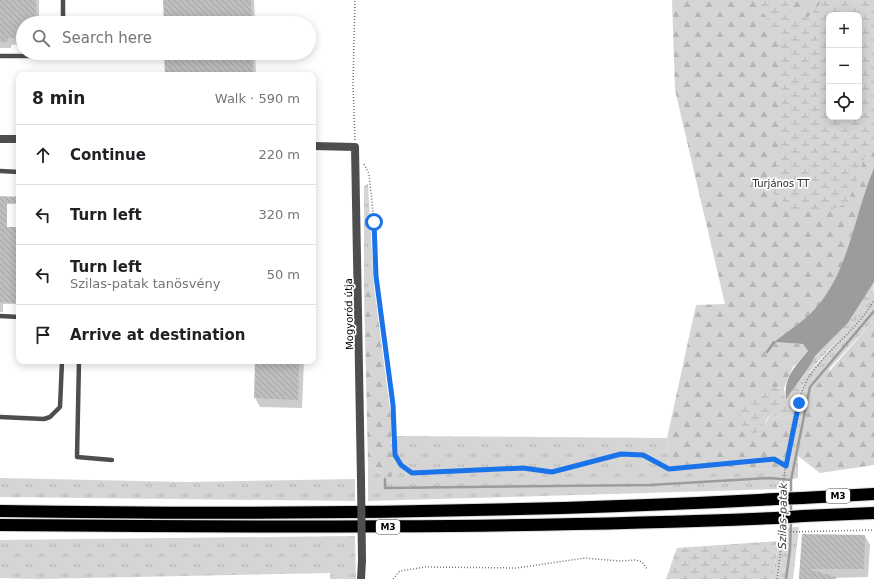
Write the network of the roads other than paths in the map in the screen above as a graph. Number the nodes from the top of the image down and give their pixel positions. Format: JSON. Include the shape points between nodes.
{"nodes":[{"id":1,"x":63,"y":0,"type":"edge"},
{"id":2,"x":63,"y":16,"type":"edge"},
{"id":3,"x":0,"y":56,"type":"edge"},
{"id":4,"x":16,"y":56,"type":"edge"},
{"id":5,"x":0,"y":139,"type":"edge"},
{"id":6,"x":16,"y":139,"type":"edge"},
{"id":7,"x":316,"y":146,"type":"edge"},
{"id":8,"x":0,"y":171,"type":"edge"},
{"id":9,"x":16,"y":172,"type":"edge"},
{"id":10,"x":0,"y":316,"type":"edge"},
{"id":11,"x":16,"y":317,"type":"edge"},
{"id":12,"x":62,"y":364,"type":"edge"},
{"id":13,"x":79,"y":364,"type":"edge"},
{"id":14,"x":0,"y":417,"type":"edge"},
{"id":15,"x":112,"y":460,"type":"dead end"},
{"id":16,"x":874,"y":494,"type":"edge"},
{"id":17,"x":3,"y":510,"type":"edge"},
{"id":18,"x":874,"y":513,"type":"edge"},
{"id":19,"x":0,"y":525,"type":"edge"},
{"id":20,"x":361,"y":579,"type":"edge"}],
"edges":[{"from":1,"to":2,"type":"lane"},
{"from":3,"to":4,"type":"lane"},
{"from":5,"to":6,"type":"street"},
{"from":7,"to":20,"type":"street","name":"Mogyoród útja","bridge":true,"via":[[355,147]]},
{"from":8,"to":9,"type":"lane"},
{"from":10,"to":11,"type":"lane"},
{"from":12,"to":14,"type":"lane","via":[[60,407],[54,414],[44,419]]},
{"from":13,"to":15,"type":"lane","via":[[77,457]]},
{"from":16,"to":17,"type":"highway","number":"M3","bridge":true,"via":[[668,505],[453,511]]},
{"from":18,"to":19,"type":"highway","number":"M3","bridge":true,"via":[[671,522],[455,526]]}]}
